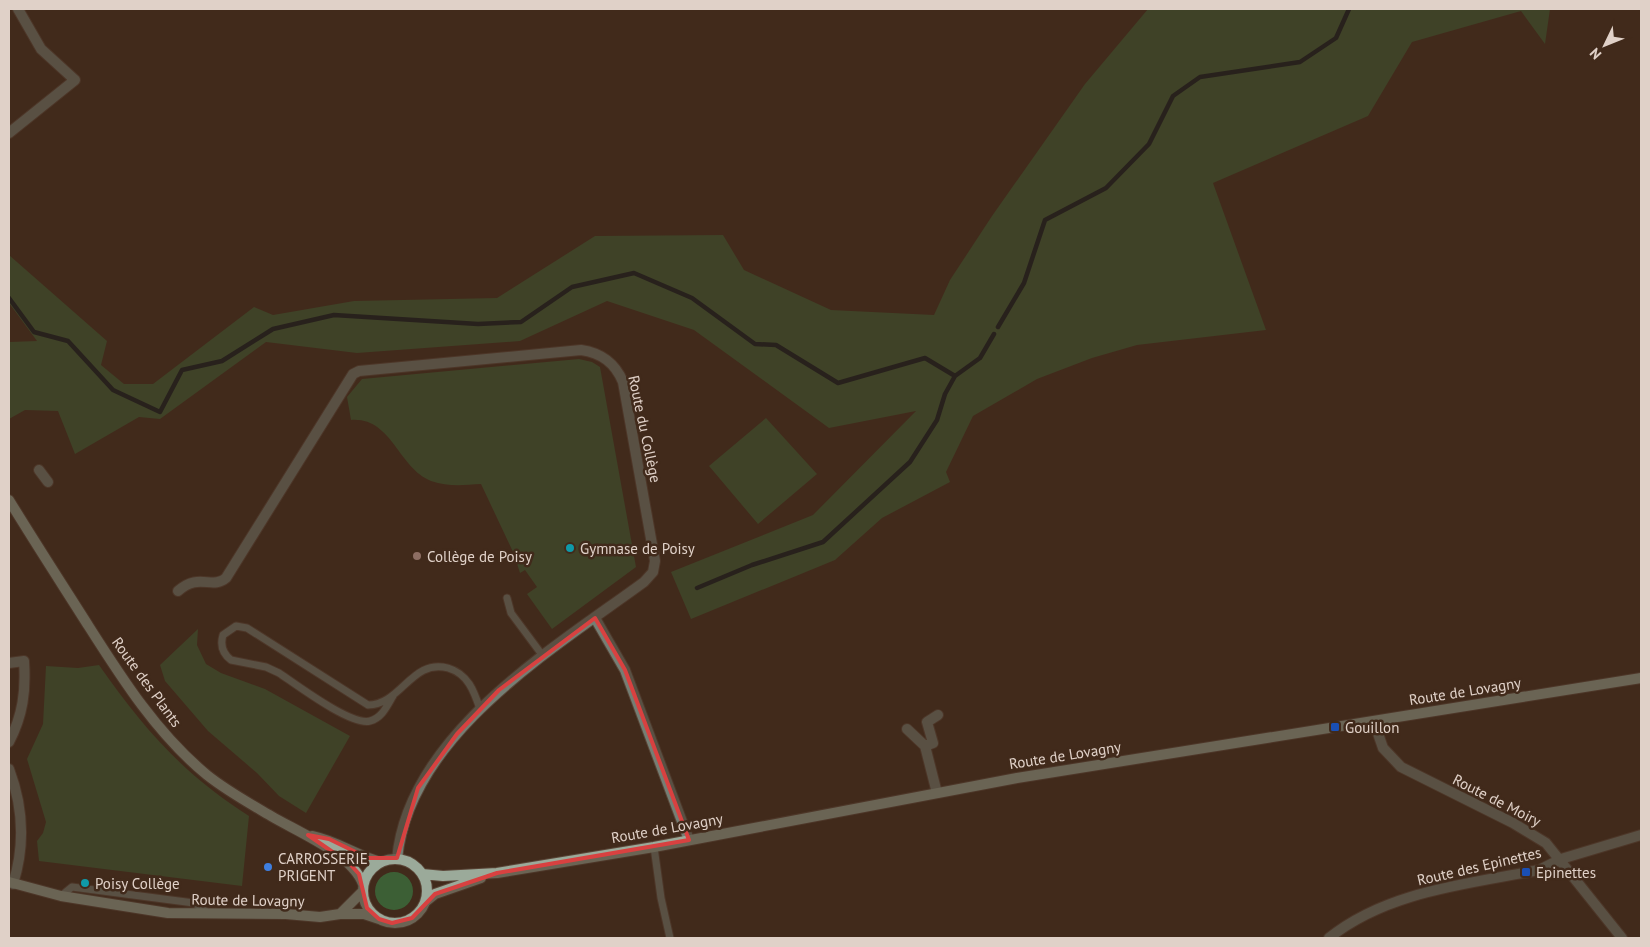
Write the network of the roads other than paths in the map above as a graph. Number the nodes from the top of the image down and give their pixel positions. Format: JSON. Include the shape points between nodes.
{"nodes":[{"id":1,"x":18,"y":9,"type":"edge"},
{"id":2,"x":9,"y":133,"type":"edge"},
{"id":3,"x":39,"y":470,"type":"dead end"},
{"id":4,"x":48,"y":482,"type":"dead end"},
{"id":5,"x":9,"y":500,"type":"edge"},
{"id":6,"x":178,"y":592,"type":"dead end"},
{"id":7,"x":507,"y":598,"type":"dead end"},
{"id":8,"x":595,"y":618,"type":"junction"},
{"id":9,"x":543,"y":656,"type":"junction"},
{"id":10,"x":9,"y":663,"type":"edge"},
{"id":11,"x":1641,"y":678,"type":"edge"},
{"id":12,"x":393,"y":696,"type":"junction"},
{"id":13,"x":480,"y":709,"type":"junction"},
{"id":14,"x":938,"y":715,"type":"dead end"},
{"id":15,"x":1374,"y":722,"type":"junction"},
{"id":16,"x":907,"y":729,"type":"dead end"},
{"id":17,"x":9,"y":742,"type":"edge"},
{"id":18,"x":925,"y":746,"type":"junction"},
{"id":19,"x":9,"y":769,"type":"edge"},
{"id":20,"x":937,"y":793,"type":"junction"},
{"id":21,"x":308,"y":835,"type":"junction"},
{"id":22,"x":1641,"y":835,"type":"edge"},
{"id":23,"x":689,"y":840,"type":"junction"},
{"id":24,"x":654,"y":847,"type":"junction"},
{"id":25,"x":397,"y":859,"type":"junction"},
{"id":26,"x":1560,"y":859,"type":"junction"},
{"id":27,"x":381,"y":862,"type":"junction"},
{"id":28,"x":497,"y":873,"type":"junction"},
{"id":29,"x":422,"y":874,"type":"junction"},
{"id":30,"x":11,"y":883,"type":"edge"},
{"id":31,"x":363,"y":888,"type":"junction"},
{"id":32,"x":425,"y":902,"type":"junction"},
{"id":33,"x":340,"y":914,"type":"junction"},
{"id":34,"x":379,"y":919,"type":"junction"},
{"id":35,"x":670,"y":938,"type":"edge"},
{"id":36,"x":1329,"y":938,"type":"edge"},
{"id":37,"x":1622,"y":938,"type":"edge"}],
"edges":[{"from":1,"to":2,"type":"street","via":[[42,49],[75,80]]},
{"from":3,"to":4,"type":"street"},
{"from":5,"to":21,"type":"main road","name":"Route des Plants","via":[[128,687],[162,731],[227,789]]},
{"from":6,"to":8,"type":"street","name":"Route du Collège","via":[[189,582],[220,582],[226,578],[356,372],[581,350],[596,353],[610,361],[623,382],[655,561],[648,578]]},
{"from":7,"to":9,"type":"lane","via":[[511,613]]},
{"from":8,"to":9,"type":"street","name":"Route du Collège"},
{"from":8,"to":23,"type":"street","via":[[625,670]]},
{"from":9,"to":13,"type":"street","name":"Route du Collège"},
{"from":10,"to":17,"type":"street","via":[[24,661],[26,683],[22,712]]},
{"from":11,"to":15,"type":"main road","name":"Route de Lovagny"},
{"from":12,"to":12,"type":"lane","via":[[368,705],[247,628],[236,626],[223,635],[221,646],[231,660],[279,673],[358,721],[376,719]]},
{"from":12,"to":13,"type":"lane","via":[[421,671],[445,667],[465,678]]},
{"from":13,"to":25,"type":"street","name":"Route du Collège","via":[[443,751],[418,788],[401,835]]},
{"from":14,"to":18,"type":"street","via":[[927,722],[933,743]]},
{"from":15,"to":20,"type":"main road","name":"Route de Lovagny"},
{"from":15,"to":26,"type":"street","name":"Route de Moiry","via":[[1383,748],[1401,767],[1528,831],[1546,843]]},
{"from":16,"to":18,"type":"street"},
{"from":18,"to":20,"type":"street"},
{"from":19,"to":30,"type":"street","via":[[21,826],[20,855]]},
{"from":20,"to":23,"type":"main road","name":"Route de Lovagny"},
{"from":21,"to":27,"type":"main road","name":"Route des Plants","via":[[328,839]]},
{"from":21,"to":31,"type":"main road","name":"Route des Plants","via":[[350,864],[360,874]]},
{"from":22,"to":26,"type":"street","name":"Route des Epinettes"},
{"from":23,"to":24,"type":"main road","name":"Route de Lovagny"},
{"from":24,"to":28,"type":"main road","name":"Route de Lovagny"},
{"from":24,"to":35,"type":"lane"},
{"from":25,"to":27,"type":"main road"},
{"from":25,"to":29,"type":"main road","via":[[410,862]]},
{"from":26,"to":36,"type":"street","name":"Route des Epinettes","via":[[1539,870],[1396,901],[1361,916]]},
{"from":26,"to":37,"type":"street","name":"Route de Moiry"},
{"from":27,"to":31,"type":"main road","via":[[371,869]]},
{"from":28,"to":29,"type":"main road","name":"Route de Lovagny"},
{"from":28,"to":32,"type":"main road","name":"Route de Lovagny","via":[[453,886]]},
{"from":29,"to":32,"type":"main road","via":[[426,886]]},
{"from":30,"to":33,"type":"main road","name":"Route de Lovagny","via":[[60,896],[146,911],[320,917]]},
{"from":31,"to":33,"type":"main road"},
{"from":31,"to":34,"type":"main road","via":[[367,908]]},
{"from":32,"to":34,"type":"main road","via":[[418,913],[404,922]]},
{"from":33,"to":34,"type":"main road","name":"Route de Lovagny","via":[[364,914]]}]}
